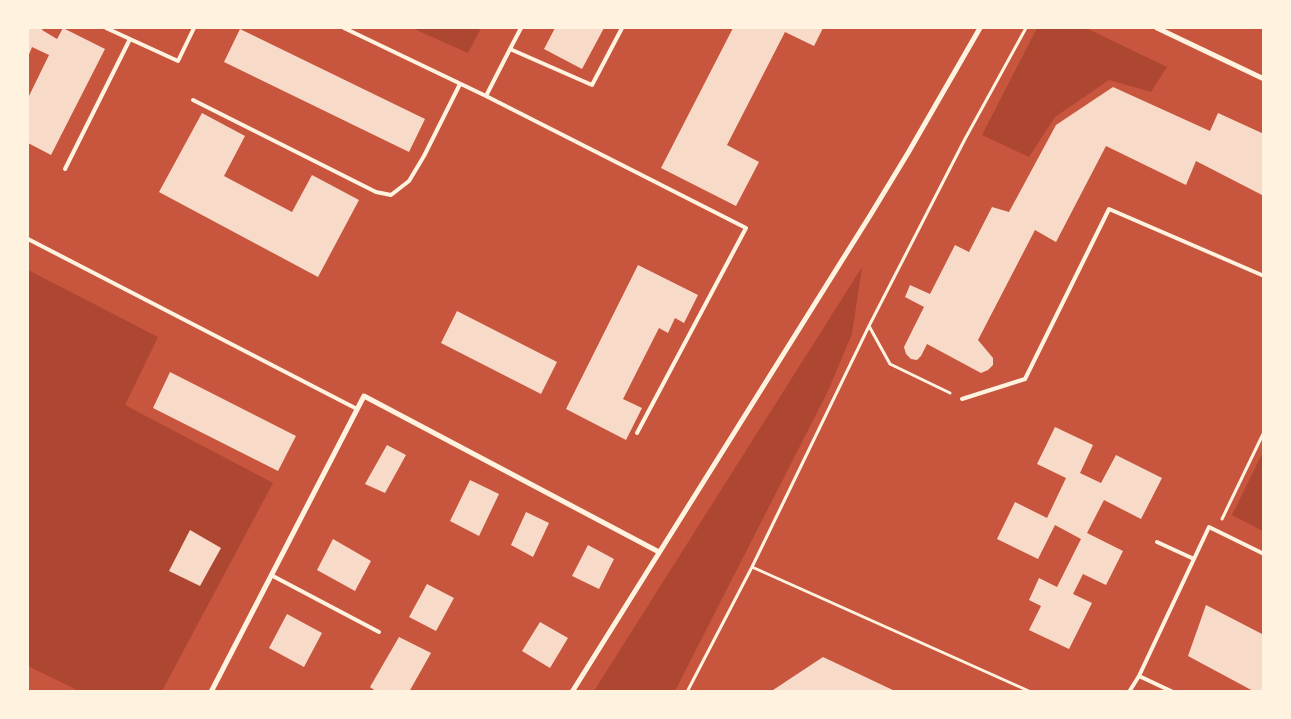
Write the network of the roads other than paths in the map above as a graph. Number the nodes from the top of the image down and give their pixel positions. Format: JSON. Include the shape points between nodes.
{"nodes":[{"id":1,"x":109,"y":28,"type":"edge"},
{"id":2,"x":194,"y":28,"type":"edge"},
{"id":3,"x":344,"y":28,"type":"edge"},
{"id":4,"x":521,"y":28,"type":"edge"},
{"id":5,"x":622,"y":28,"type":"edge"},
{"id":6,"x":980,"y":28,"type":"edge"},
{"id":7,"x":1157,"y":28,"type":"edge"},
{"id":8,"x":130,"y":39,"type":"junction"},
{"id":9,"x":510,"y":49,"type":"junction"},
{"id":10,"x":1264,"y":79,"type":"edge"},
{"id":11,"x":460,"y":84,"type":"junction"},
{"id":12,"x":486,"y":96,"type":"junction"},
{"id":13,"x":193,"y":100,"type":"dead end"},
{"id":14,"x":64,"y":169,"type":"dead end"},
{"id":15,"x":28,"y":239,"type":"edge"},
{"id":16,"x":1264,"y":276,"type":"edge"},
{"id":17,"x":962,"y":399,"type":"road end"},
{"id":18,"x":357,"y":409,"type":"junction"},
{"id":19,"x":638,"y":433,"type":"dead end"},
{"id":20,"x":1157,"y":542,"type":"dead end"},
{"id":21,"x":660,"y":552,"type":"junction"},
{"id":22,"x":1264,"y":554,"type":"edge"},
{"id":23,"x":1194,"y":559,"type":"junction"},
{"id":24,"x":271,"y":575,"type":"junction"},
{"id":25,"x":379,"y":632,"type":"dead end"},
{"id":26,"x":1139,"y":676,"type":"junction"},
{"id":27,"x":211,"y":692,"type":"edge"},
{"id":28,"x":572,"y":692,"type":"edge"},
{"id":29,"x":1129,"y":692,"type":"edge"},
{"id":30,"x":1173,"y":692,"type":"edge"}],
"edges":[{"from":1,"to":8,"type":"lane"},
{"from":2,"to":8,"type":"lane","via":[[178,61]]},
{"from":3,"to":11,"type":"lane"},
{"from":4,"to":9,"type":"lane"},
{"from":5,"to":9,"type":"lane","via":[[592,86]]},
{"from":6,"to":21,"type":"street","via":[[890,184]]},
{"from":7,"to":10,"type":"street"},
{"from":8,"to":14,"type":"lane"},
{"from":9,"to":12,"type":"lane"},
{"from":11,"to":12,"type":"lane"},
{"from":11,"to":13,"type":"lane","via":[[409,181],[391,195],[376,192]]},
{"from":12,"to":19,"type":"lane","via":[[746,228]]},
{"from":15,"to":18,"type":"lane"},
{"from":16,"to":17,"type":"lane","via":[[1109,208],[1025,379]]},
{"from":18,"to":21,"type":"street","via":[[364,396]]},
{"from":18,"to":24,"type":"street"},
{"from":20,"to":23,"type":"lane"},
{"from":21,"to":28,"type":"street"},
{"from":22,"to":23,"type":"lane","via":[[1209,527]]},
{"from":23,"to":26,"type":"lane"},
{"from":24,"to":25,"type":"lane"},
{"from":24,"to":27,"type":"street"},
{"from":26,"to":29,"type":"lane"},
{"from":26,"to":30,"type":"lane"}]}
